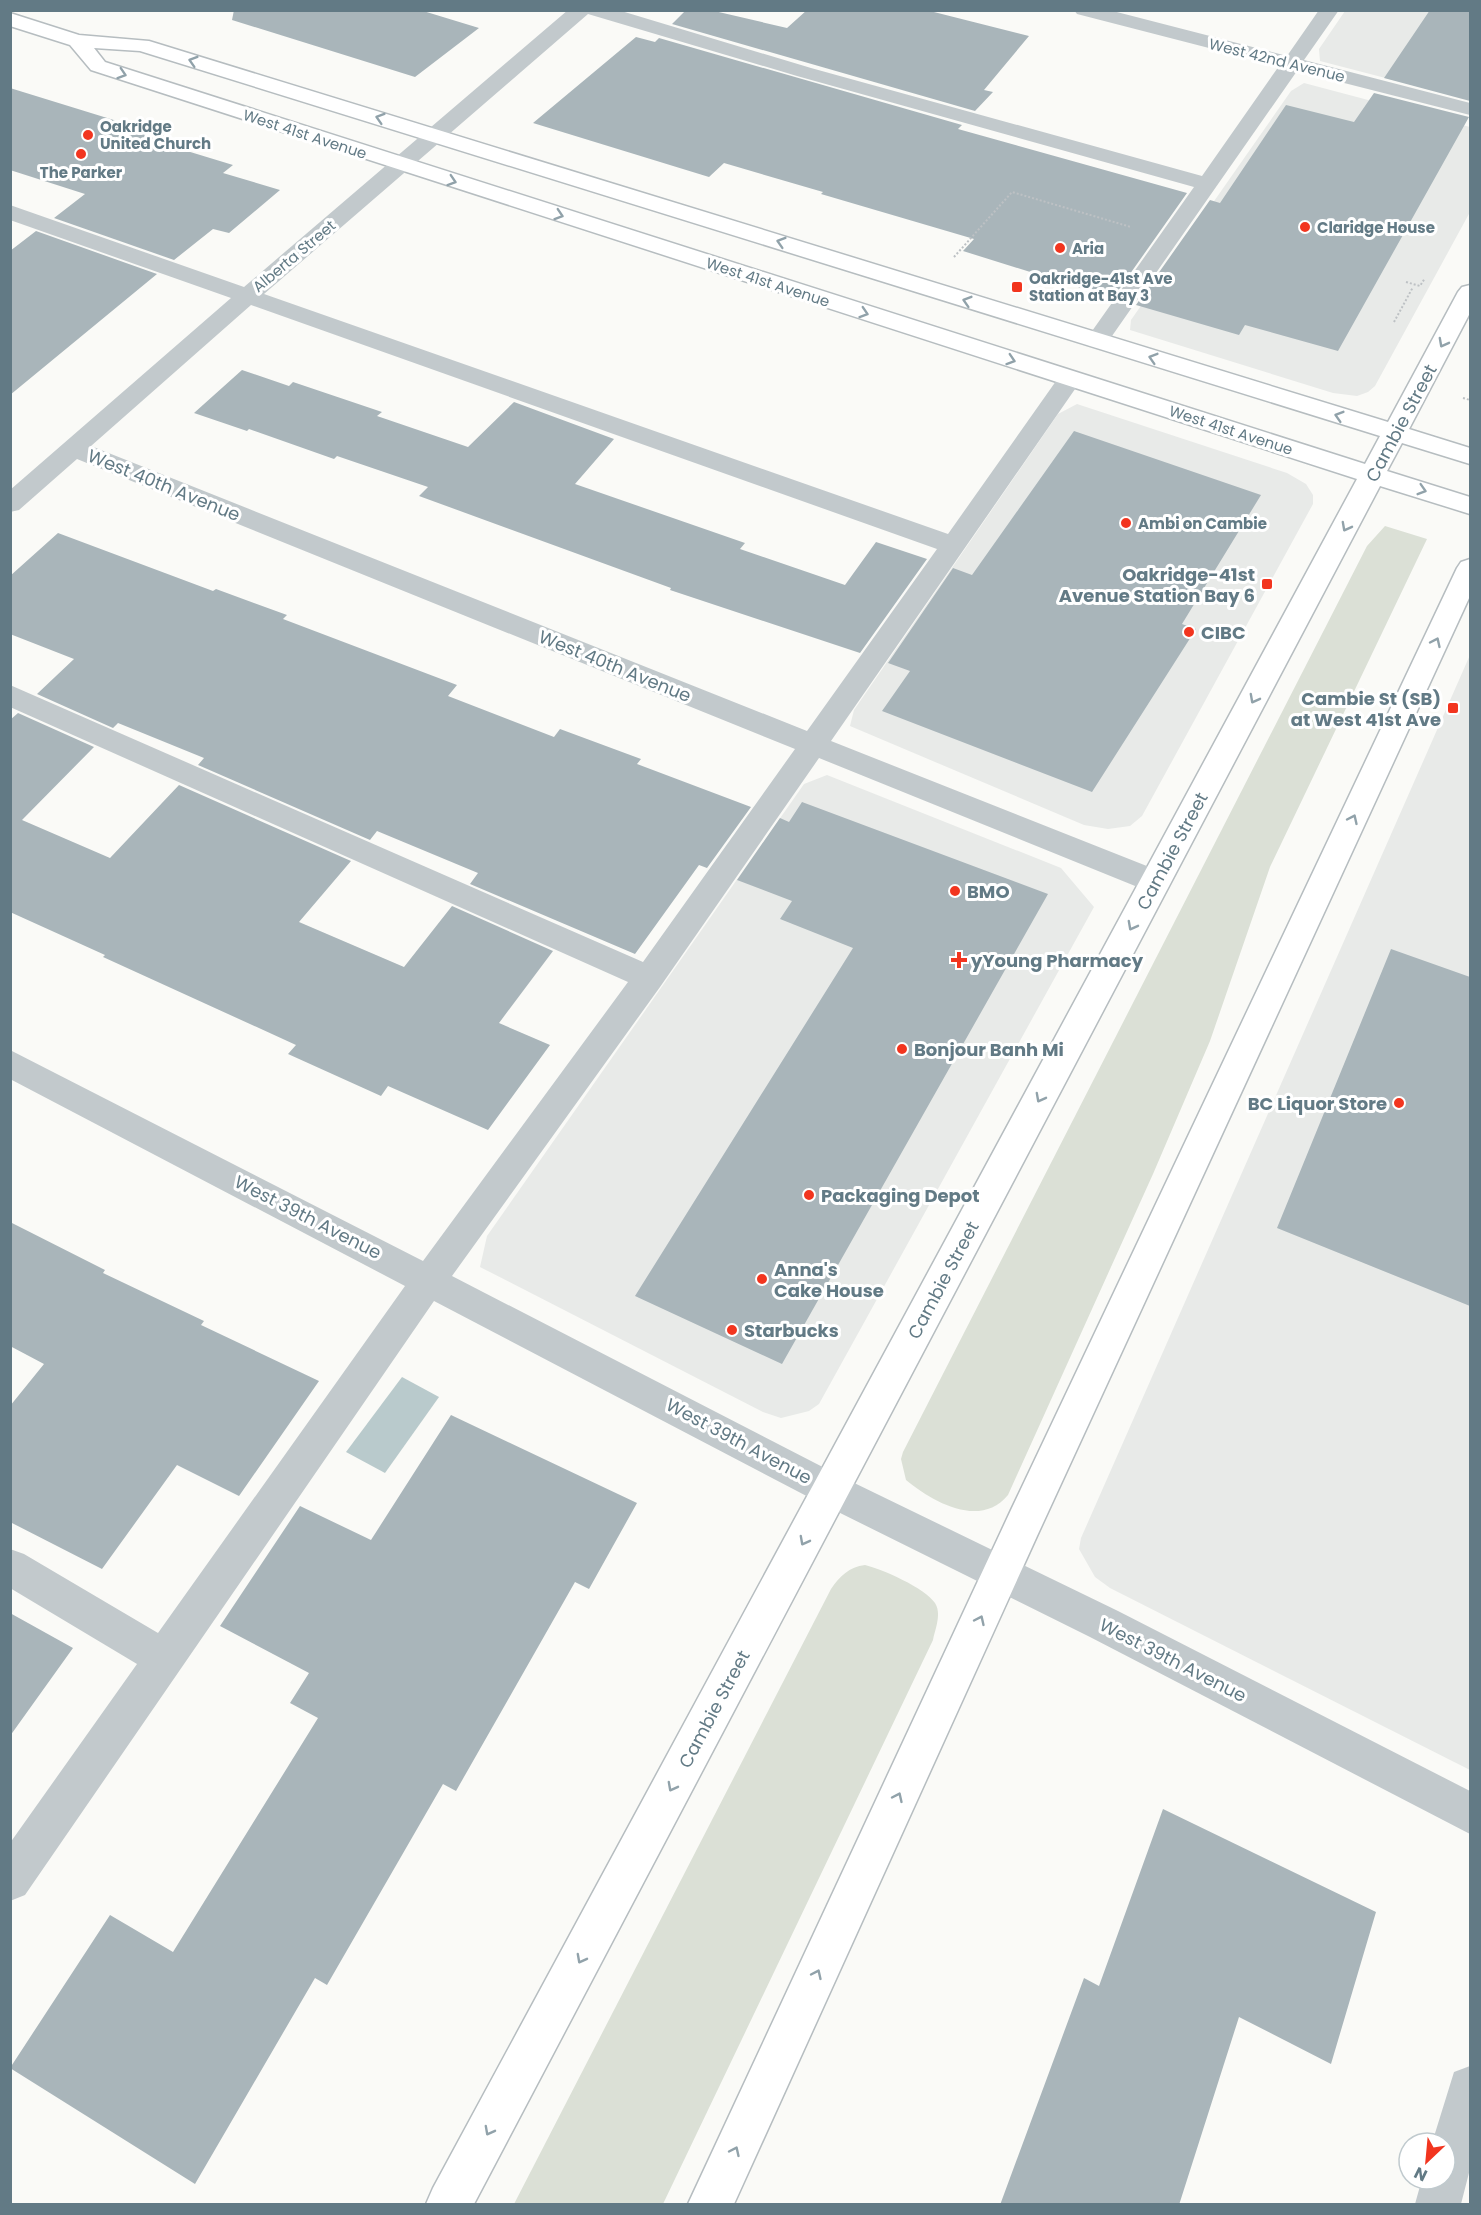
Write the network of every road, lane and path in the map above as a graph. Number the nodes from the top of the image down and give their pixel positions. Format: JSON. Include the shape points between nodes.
{"nodes":[{"id":1,"x":581,"y":10,"type":"edge"},
{"id":2,"x":595,"y":10,"type":"edge"},
{"id":3,"x":1084,"y":10,"type":"edge"},
{"id":4,"x":1329,"y":10,"type":"edge"},
{"id":5,"x":13,"y":22,"type":"edge"},
{"id":6,"x":77,"y":41,"type":"junction"},
{"id":7,"x":1290,"y":64,"type":"junction"},
{"id":8,"x":1470,"y":109,"type":"edge"},
{"id":9,"x":436,"y":135,"type":"junction"},
{"id":10,"x":401,"y":165,"type":"junction"},
{"id":11,"x":1206,"y":184,"type":"junction"},
{"id":12,"x":10,"y":212,"type":"edge"},
{"id":13,"x":34,"y":220,"type":"junction"},
{"id":14,"x":10,"y":238,"type":"edge"},
{"id":15,"x":1169,"y":238,"type":"junction"},
{"id":16,"x":952,"y":259,"type":"dead end"},
{"id":17,"x":1425,"y":278,"type":"dead end"},
{"id":18,"x":1406,"y":282,"type":"dead end"},
{"id":19,"x":1413,"y":287,"type":"dead end"},
{"id":20,"x":1470,"y":292,"type":"edge"},
{"id":21,"x":247,"y":296,"type":"junction"},
{"id":22,"x":1394,"y":322,"type":"dead end"},
{"id":23,"x":1097,"y":341,"type":"junction"},
{"id":24,"x":1070,"y":379,"type":"junction"},
{"id":25,"x":1463,"y":398,"type":"dead end"},
{"id":26,"x":1470,"y":400,"type":"edge"},
{"id":27,"x":1395,"y":433,"type":"junction"},
{"id":28,"x":75,"y":449,"type":"junction"},
{"id":29,"x":1470,"y":456,"type":"edge"},
{"id":30,"x":1373,"y":475,"type":"junction"},
{"id":31,"x":10,"y":504,"type":"edge"},
{"id":32,"x":1470,"y":506,"type":"edge"},
{"id":33,"x":952,"y":545,"type":"junction"},
{"id":34,"x":1470,"y":568,"type":"edge"},
{"id":35,"x":10,"y":695,"type":"edge"},
{"id":36,"x":812,"y":745,"type":"junction"},
{"id":37,"x":1156,"y":882,"type":"junction"},
{"id":38,"x":649,"y":978,"type":"junction"},
{"id":39,"x":10,"y":1063,"type":"edge"},
{"id":40,"x":430,"y":1280,"type":"junction"},
{"id":41,"x":831,"y":1490,"type":"junction"},
{"id":42,"x":10,"y":1567,"type":"edge"},
{"id":43,"x":1002,"y":1572,"type":"junction"},
{"id":44,"x":164,"y":1658,"type":"junction"},
{"id":45,"x":1470,"y":1814,"type":"edge"},
{"id":46,"x":10,"y":1880,"type":"edge"},
{"id":47,"x":1470,"y":2088,"type":"edge"},
{"id":48,"x":449,"y":2205,"type":"edge"},
{"id":49,"x":711,"y":2205,"type":"edge"},
{"id":50,"x":1438,"y":2205,"type":"edge"}],
"edges":[{"from":1,"to":9,"type":"street","name":"Alberta Street"},
{"from":2,"to":11,"type":"street"},
{"from":3,"to":7,"type":"street","name":"West 42nd Avenue"},
{"from":4,"to":7,"type":"street"},
{"from":5,"to":6,"type":"main road","name":"West 41st Avenue"},
{"from":9,"to":6,"type":"main road","name":"West 41st Avenue","one_way":true,"via":[[142,45]]},
{"from":6,"to":10,"type":"main road","name":"West 41st Avenue","one_way":true,"via":[[98,66]]},
{"from":7,"to":8,"type":"street","name":"West 42nd Avenue"},
{"from":7,"to":11,"type":"street"},
{"from":9,"to":10,"type":"street","name":"Alberta Street"},
{"from":23,"to":9,"type":"main road","name":"West 41st Avenue","one_way":true},
{"from":10,"to":21,"type":"street","name":"Alberta Street"},
{"from":10,"to":24,"type":"main road","name":"West 41st Avenue","one_way":true},
{"from":11,"to":15,"type":"street"},
{"from":12,"to":13,"type":"street"},
{"from":13,"to":14,"type":"street"},
{"from":13,"to":21,"type":"street"},
{"from":15,"to":16,"type":"path","via":[[1012,192]]},
{"from":15,"to":23,"type":"street"},
{"from":17,"to":18,"type":"path","via":[[1420,286]]},
{"from":19,"to":22,"type":"path"},
{"from":20,"to":27,"type":"main road","name":"Cambie Street","one_way":true},
{"from":21,"to":28,"type":"street","name":"Alberta Street"},
{"from":21,"to":33,"type":"street"},
{"from":27,"to":23,"type":"main road","name":"West 41st Avenue","one_way":true},
{"from":24,"to":30,"type":"main road","name":"West 41st Avenue"},
{"from":24,"to":33,"type":"street"},
{"from":25,"to":26,"type":"path"},
{"from":27,"to":29,"type":"main road","name":"West 41st Avenue"},
{"from":27,"to":30,"type":"main road","name":"Cambie Street"},
{"from":28,"to":31,"type":"street","name":"Alberta Street"},
{"from":28,"to":36,"type":"street","name":"West 40th Avenue"},
{"from":30,"to":32,"type":"main road","name":"West 41st Avenue","one_way":true},
{"from":30,"to":37,"type":"main road","name":"Cambie Street","one_way":true},
{"from":33,"to":36,"type":"street"},
{"from":43,"to":34,"type":"main road","one_way":true},
{"from":35,"to":38,"type":"street"},
{"from":36,"to":37,"type":"street","name":"West 40th Avenue"},
{"from":36,"to":38,"type":"street"},
{"from":37,"to":41,"type":"main road","name":"Cambie Street","one_way":true},
{"from":38,"to":40,"type":"street"},
{"from":39,"to":40,"type":"street","name":"West 39th Avenue"},
{"from":40,"to":41,"type":"street","name":"West 39th Avenue"},
{"from":40,"to":44,"type":"street"},
{"from":41,"to":43,"type":"street","name":"West 39th Avenue"},
{"from":41,"to":48,"type":"main road","name":"Cambie Street","one_way":true},
{"from":42,"to":44,"type":"street"},
{"from":43,"to":45,"type":"street","name":"West 39th Avenue"},
{"from":49,"to":43,"type":"main road","one_way":true},
{"from":44,"to":46,"type":"street"},
{"from":47,"to":50,"type":"street"}]}
